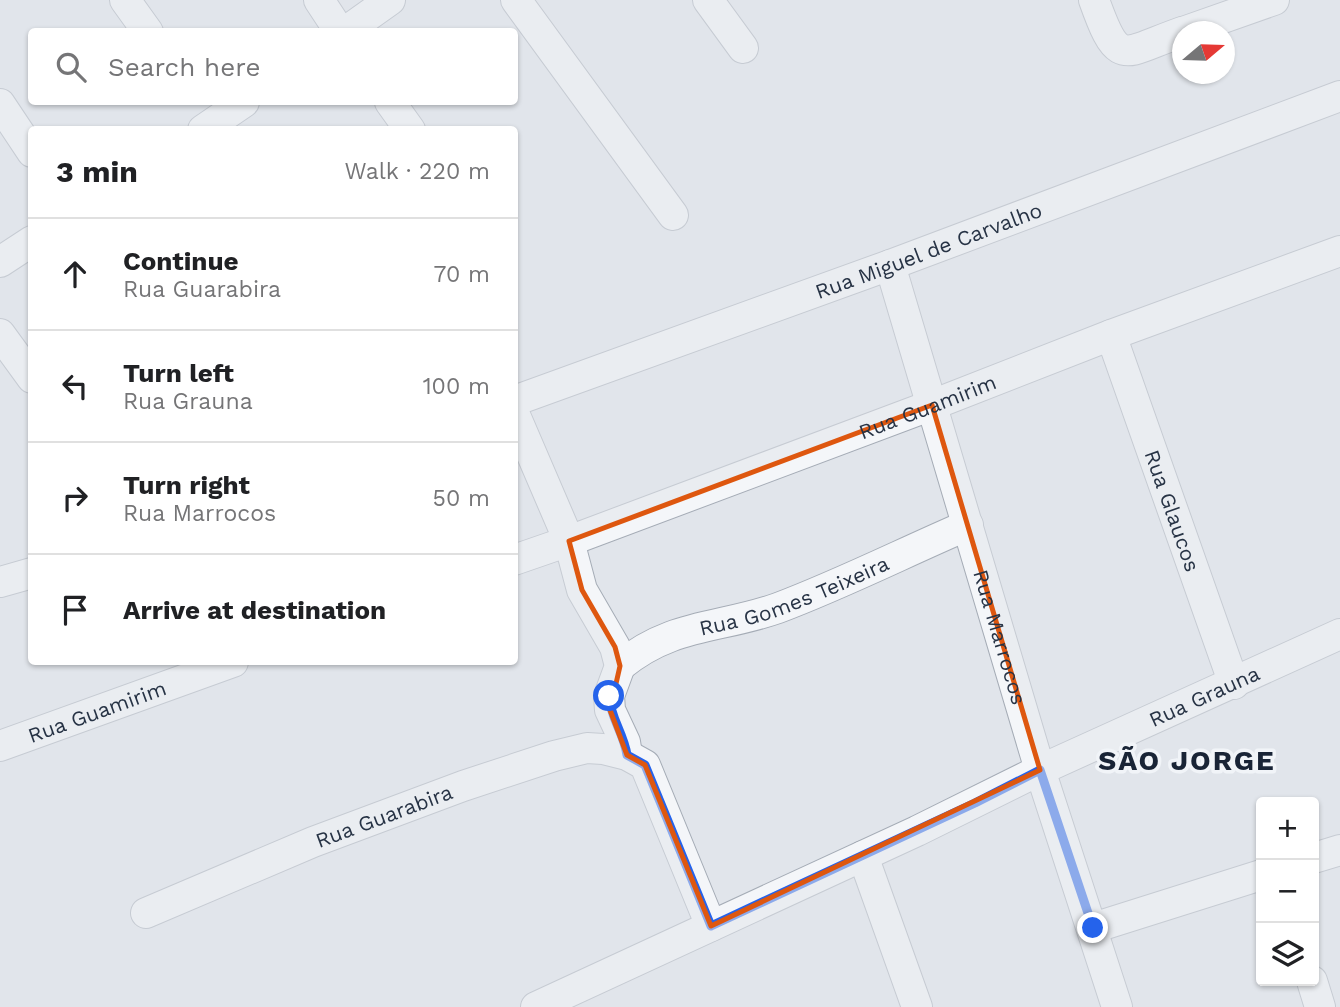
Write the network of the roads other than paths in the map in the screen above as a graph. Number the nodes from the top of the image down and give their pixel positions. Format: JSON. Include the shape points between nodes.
{"nodes":[{"id":1,"x":125,"y":0,"type":"edge"},
{"id":2,"x":318,"y":0,"type":"edge"},
{"id":3,"x":390,"y":0,"type":"edge"},
{"id":4,"x":516,"y":0,"type":"edge"},
{"id":5,"x":708,"y":0,"type":"edge"},
{"id":6,"x":1094,"y":0,"type":"edge"},
{"id":7,"x":1274,"y":0,"type":"edge"},
{"id":8,"x":1214,"y":21,"type":"edge"},
{"id":9,"x":145,"y":28,"type":"edge"},
{"id":10,"x":340,"y":28,"type":"edge"},
{"id":11,"x":349,"y":28,"type":"edge"},
{"id":12,"x":1172,"y":36,"type":"edge"},
{"id":13,"x":743,"y":48,"type":"dead end"},
{"id":14,"x":1340,"y":96,"type":"edge"},
{"id":15,"x":0,"y":104,"type":"edge"},
{"id":16,"x":238,"y":105,"type":"edge"},
{"id":17,"x":392,"y":105,"type":"edge"},
{"id":18,"x":208,"y":121,"type":"edge"},
{"id":19,"x":407,"y":126,"type":"edge"},
{"id":20,"x":28,"y":146,"type":"edge"},
{"id":21,"x":673,"y":215,"type":"dead end"},
{"id":22,"x":28,"y":244,"type":"edge"},
{"id":23,"x":1337,"y":261,"type":"edge"},
{"id":24,"x":0,"y":262,"type":"edge"},
{"id":25,"x":890,"y":265,"type":"junction"},
{"id":26,"x":0,"y":334,"type":"edge"},
{"id":27,"x":1111,"y":335,"type":"junction"},
{"id":28,"x":28,"y":372,"type":"edge"},
{"id":29,"x":518,"y":400,"type":"edge"},
{"id":30,"x":932,"y":405,"type":"junction"},
{"id":31,"x":518,"y":422,"type":"edge"},
{"id":32,"x":968,"y":525,"type":"junction"},
{"id":33,"x":569,"y":541,"type":"junction"},
{"id":34,"x":518,"y":559,"type":"edge"},
{"id":35,"x":28,"y":574,"type":"edge"},
{"id":36,"x":0,"y":582,"type":"edge"},
{"id":37,"x":1340,"y":634,"type":"edge"},
{"id":38,"x":225,"y":665,"type":"edge"},
{"id":39,"x":620,"y":666,"type":"junction"},
{"id":40,"x":1234,"y":684,"type":"junction"},
{"id":41,"x":0,"y":746,"type":"edge"},
{"id":42,"x":627,"y":755,"type":"junction"},
{"id":43,"x":1040,"y":770,"type":"junction"},
{"id":44,"x":1340,"y":850,"type":"edge"},
{"id":45,"x":863,"y":856,"type":"junction"},
{"id":46,"x":1319,"y":856,"type":"edge"},
{"id":47,"x":1256,"y":877,"type":"edge"},
{"id":48,"x":146,"y":912,"type":"dead end"},
{"id":49,"x":711,"y":926,"type":"junction"},
{"id":50,"x":1093,"y":928,"type":"junction"},
{"id":51,"x":1314,"y":986,"type":"edge"},
{"id":52,"x":536,"y":1007,"type":"edge"},
{"id":53,"x":917,"y":1007,"type":"edge"},
{"id":54,"x":1117,"y":1007,"type":"edge"},
{"id":55,"x":1321,"y":1007,"type":"edge"}],
"edges":[{"from":1,"to":9,"type":"street"},
{"from":2,"to":10,"type":"street"},
{"from":3,"to":11,"type":"street"},
{"from":4,"to":21,"type":"street"},
{"from":5,"to":13,"type":"street"},
{"from":6,"to":12,"type":"street","via":[[1108,38],[1125,51]]},
{"from":7,"to":8,"type":"street"},
{"from":14,"to":25,"type":"street","name":"Rua Miguel de Carvalho"},
{"from":15,"to":20,"type":"street"},
{"from":16,"to":18,"type":"street"},
{"from":17,"to":19,"type":"street"},
{"from":22,"to":24,"type":"street"},
{"from":23,"to":27,"type":"street","name":"Rua Guamirim"},
{"from":25,"to":29,"type":"street","name":"Rua Miguel de Carvalho"},
{"from":25,"to":30,"type":"street","name":"Rua Marrocos"},
{"from":26,"to":28,"type":"street"},
{"from":27,"to":30,"type":"street","name":"Rua Guamirim"},
{"from":27,"to":40,"type":"street","name":"Rua Glaucos"},
{"from":30,"to":32,"type":"street","name":"Rua Marrocos"},
{"from":30,"to":33,"type":"street","name":"Rua Guamirim"},
{"from":31,"to":33,"type":"street"},
{"from":32,"to":39,"type":"street","name":"Rua Gomes Teixeira","via":[[776,608],[670,635]]},
{"from":32,"to":43,"type":"street","name":"Rua Marrocos"},
{"from":33,"to":34,"type":"street","name":"Rua Guamirim"},
{"from":33,"to":39,"type":"street","via":[[582,590],[615,647]]},
{"from":35,"to":36,"type":"street"},
{"from":37,"to":40,"type":"street","name":"Rua Grauna"},
{"from":38,"to":41,"type":"street","name":"Rua Guamirim"},
{"from":39,"to":42,"type":"street","via":[[609,696],[610,710]]},
{"from":40,"to":43,"type":"street","name":"Rua Grauna"},
{"from":42,"to":48,"type":"street","name":"Rua Guarabira","via":[[587,748],[554,756],[313,842]]},
{"from":42,"to":49,"type":"street","via":[[645,765]]},
{"from":43,"to":45,"type":"street","name":"Rua Grauna"},
{"from":43,"to":50,"type":"street","name":"Rua Marrocos"},
{"from":44,"to":46,"type":"street"},
{"from":45,"to":49,"type":"street","name":"Rua Grauna"},
{"from":45,"to":53,"type":"street"},
{"from":47,"to":50,"type":"street"},
{"from":49,"to":52,"type":"street","name":"Rua Grauna"},
{"from":50,"to":54,"type":"street","name":"Rua Marrocos"},
{"from":51,"to":55,"type":"street"}]}
